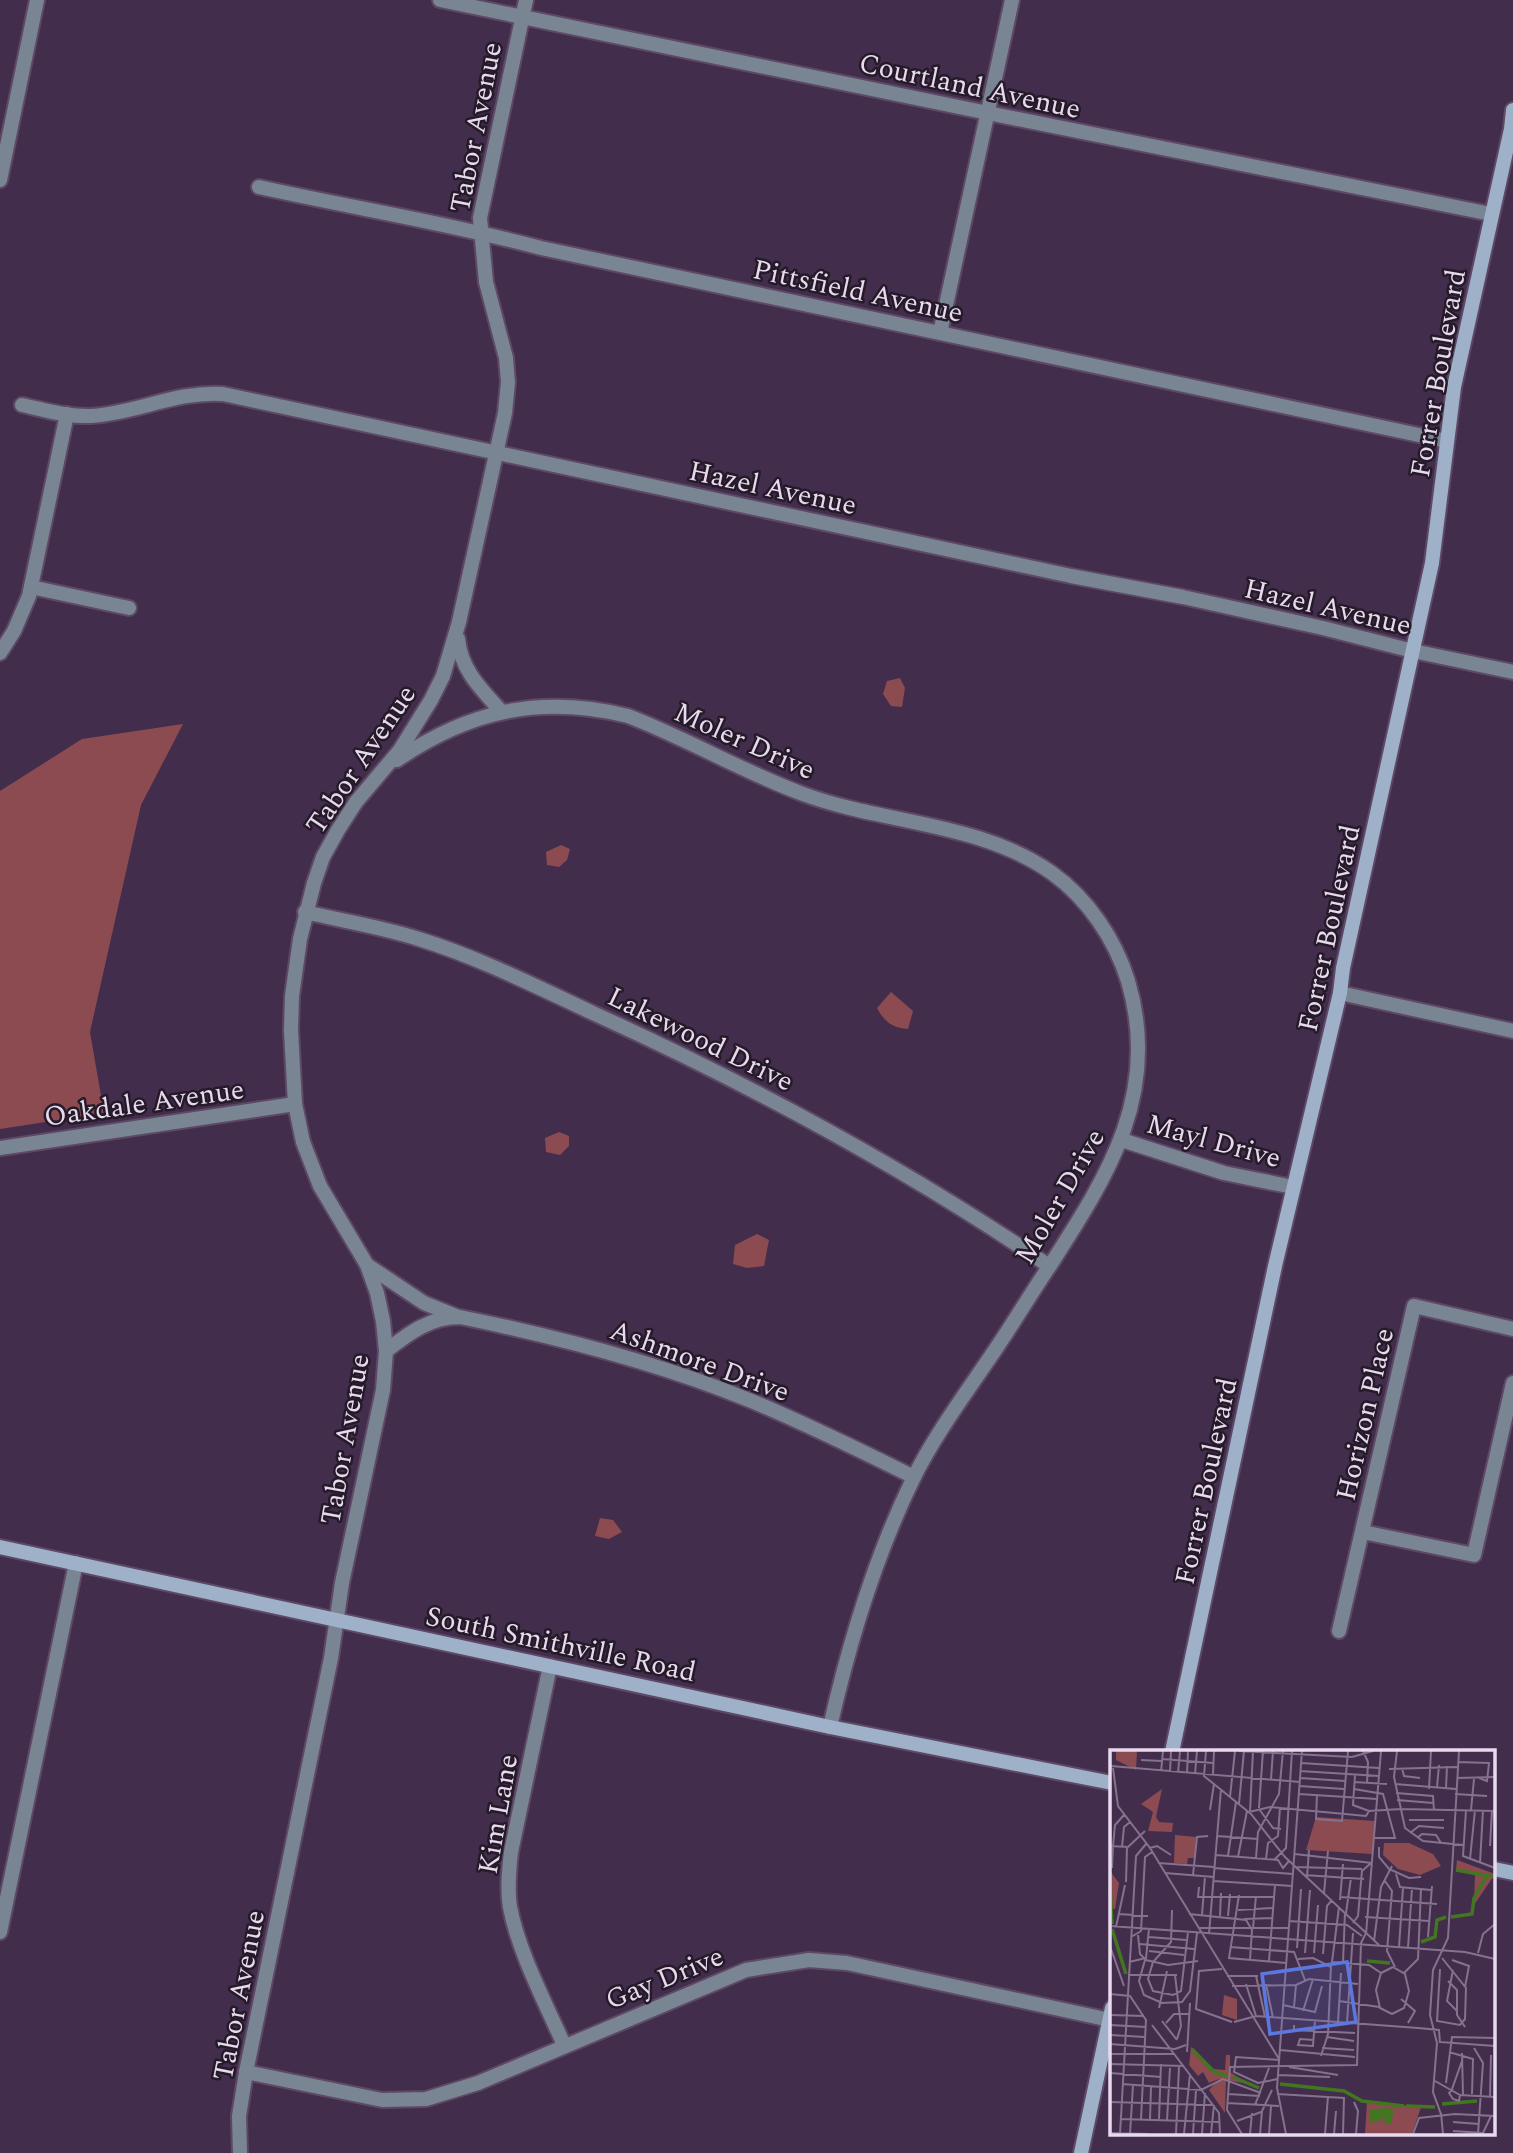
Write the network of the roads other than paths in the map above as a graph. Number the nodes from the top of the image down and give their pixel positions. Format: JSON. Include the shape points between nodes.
{"nodes":[{"id":1,"x":37,"y":0,"type":"edge"},
{"id":2,"x":440,"y":0,"type":"edge"},
{"id":3,"x":526,"y":0,"type":"edge"},
{"id":4,"x":1012,"y":0,"type":"edge"},
{"id":5,"x":522,"y":17,"type":"junction"},
{"id":6,"x":1513,"y":110,"type":"edge"},
{"id":7,"x":988,"y":113,"type":"junction"},
{"id":8,"x":7,"y":117,"type":"edge"},
{"id":9,"x":0,"y":180,"type":"edge"},
{"id":10,"x":259,"y":187,"type":"dead end"},
{"id":11,"x":1492,"y":214,"type":"junction"},
{"id":12,"x":480,"y":232,"type":"junction"},
{"id":13,"x":940,"y":333,"type":"junction"},
{"id":14,"x":22,"y":405,"type":"dead end"},
{"id":15,"x":67,"y":414,"type":"junction"},
{"id":16,"x":1447,"y":441,"type":"junction"},
{"id":17,"x":497,"y":452,"type":"junction"},
{"id":18,"x":31,"y":587,"type":"junction"},
{"id":19,"x":129,"y":608,"type":"dead end"},
{"id":20,"x":458,"y":630,"type":"junction"},
{"id":21,"x":1413,"y":652,"type":"junction"},
{"id":22,"x":0,"y":653,"type":"edge"},
{"id":23,"x":1513,"y":672,"type":"edge"},
{"id":24,"x":501,"y":711,"type":"junction"},
{"id":25,"x":385,"y":769,"type":"junction"},
{"id":26,"x":305,"y":912,"type":"junction"},
{"id":27,"x":1340,"y":993,"type":"junction"},
{"id":28,"x":1513,"y":1031,"type":"edge"},
{"id":29,"x":295,"y":1104,"type":"junction"},
{"id":30,"x":1122,"y":1140,"type":"junction"},
{"id":31,"x":0,"y":1147,"type":"edge"},
{"id":32,"x":1293,"y":1187,"type":"junction"},
{"id":33,"x":368,"y":1265,"type":"junction"},
{"id":34,"x":1049,"y":1266,"type":"junction"},
{"id":35,"x":460,"y":1317,"type":"junction"},
{"id":36,"x":1513,"y":1329,"type":"edge"},
{"id":37,"x":386,"y":1351,"type":"junction"},
{"id":38,"x":1513,"y":1383,"type":"edge"},
{"id":39,"x":914,"y":1477,"type":"junction"},
{"id":40,"x":1363,"y":1532,"type":"junction"},
{"id":41,"x":0,"y":1547,"type":"edge"},
{"id":42,"x":76,"y":1563,"type":"junction"},
{"id":43,"x":335,"y":1619,"type":"junction"},
{"id":44,"x":1339,"y":1632,"type":"dead end"},
{"id":45,"x":550,"y":1666,"type":"junction"},
{"id":46,"x":830,"y":1727,"type":"junction"},
{"id":47,"x":1172,"y":1750,"type":"edge"},
{"id":48,"x":1110,"y":1783,"type":"edge"},
{"id":49,"x":0,"y":1932,"type":"edge"},
{"id":50,"x":1110,"y":2014,"type":"edge"},
{"id":51,"x":1110,"y":2019,"type":"edge"},
{"id":52,"x":564,"y":2045,"type":"junction"},
{"id":53,"x":246,"y":2072,"type":"junction"},
{"id":54,"x":240,"y":2153,"type":"edge"},
{"id":55,"x":1081,"y":2153,"type":"edge"}],
"edges":[{"from":1,"to":8,"type":"street"},
{"from":2,"to":5,"type":"street","name":"Courtland Avenue"},
{"from":3,"to":5,"type":"street","name":"Tabor Avenue"},
{"from":4,"to":7,"type":"street"},
{"from":5,"to":7,"type":"street","name":"Courtland Avenue"},
{"from":5,"to":12,"type":"street","name":"Tabor Avenue"},
{"from":6,"to":11,"type":"street","name":"Forrer Boulevard"},
{"from":7,"to":11,"type":"street","name":"Courtland Avenue"},
{"from":7,"to":13,"type":"street"},
{"from":8,"to":9,"type":"street"},
{"from":10,"to":12,"type":"street","name":"Pittsfield Avenue"},
{"from":11,"to":16,"type":"street","name":"Forrer Boulevard","via":[[1454,387]]},
{"from":12,"to":13,"type":"street","name":"Pittsfield Avenue"},
{"from":12,"to":17,"type":"street","name":"Tabor Avenue","via":[[508,382]]},
{"from":13,"to":16,"type":"street","name":"Pittsfield Avenue"},
{"from":14,"to":15,"type":"street","name":"Hazel Avenue"},
{"from":15,"to":17,"type":"street","name":"Hazel Avenue","via":[[93,416],[185,395],[223,394]]},
{"from":15,"to":18,"type":"street"},
{"from":16,"to":21,"type":"street","name":"Forrer Boulevard","via":[[1437,533]]},
{"from":17,"to":20,"type":"street","name":"Tabor Avenue"},
{"from":17,"to":21,"type":"street","name":"Hazel Avenue","via":[[1183,597]]},
{"from":18,"to":19,"type":"street"},
{"from":18,"to":22,"type":"street"},
{"from":20,"to":24,"type":"street","via":[[466,669]]},
{"from":20,"to":25,"type":"street","name":"Tabor Avenue","via":[[431,700]]},
{"from":21,"to":23,"type":"street","name":"Hazel Avenue"},
{"from":21,"to":27,"type":"street","name":"Forrer Boulevard"},
{"from":24,"to":25,"type":"street","name":"Moler Drive","via":[[426,741]]},
{"from":24,"to":30,"type":"street","name":"Moler Drive","via":[[553,706],[628,716],[804,794],[988,840],[1050,872],[1071,888],[1113,943],[1132,994],[1139,1060]]},
{"from":25,"to":26,"type":"street","name":"Tabor Avenue","via":[[338,830],[323,857]]},
{"from":26,"to":29,"type":"street","name":"Tabor Avenue","via":[[292,996]]},
{"from":26,"to":34,"type":"street","name":"Lakewood Drive","via":[[448,949],[658,1043],[868,1152]]},
{"from":27,"to":28,"type":"street"},
{"from":27,"to":32,"type":"street","name":"Forrer Boulevard"},
{"from":29,"to":31,"type":"street","name":"Oakdale Avenue"},
{"from":29,"to":33,"type":"street","name":"Tabor Avenue","via":[[310,1164]]},
{"from":30,"to":32,"type":"street","name":"Mayl Drive","via":[[1224,1173]]},
{"from":30,"to":34,"type":"street","name":"Moler Drive","via":[[1091,1202]]},
{"from":32,"to":47,"type":"street","name":"Forrer Boulevard"},
{"from":33,"to":35,"type":"street","name":"Ashmore Drive","via":[[424,1303]]},
{"from":33,"to":37,"type":"street","name":"Tabor Avenue"},
{"from":34,"to":39,"type":"street","name":"Moler Drive"},
{"from":35,"to":37,"type":"street","name":"Ashmore Drive","via":[[433,1320]]},
{"from":35,"to":39,"type":"street","name":"Ashmore Drive","via":[[580,1344],[702,1383],[828,1434]]},
{"from":36,"to":40,"type":"street","name":"Horizon Place","via":[[1414,1306]]},
{"from":37,"to":43,"type":"street","name":"Tabor Avenue","via":[[383,1390]]},
{"from":38,"to":40,"type":"street","via":[[1474,1555]]},
{"from":39,"to":46,"type":"street","name":"Moler Drive","via":[[854,1631]]},
{"from":40,"to":44,"type":"street","name":"Horizon Place"},
{"from":41,"to":42,"type":"street","name":"South Smithville Road"},
{"from":42,"to":43,"type":"street","name":"South Smithville Road"},
{"from":42,"to":49,"type":"street"},
{"from":43,"to":45,"type":"street","name":"South Smithville Road"},
{"from":43,"to":53,"type":"street","name":"Tabor Avenue","via":[[331,1658]]},
{"from":45,"to":46,"type":"street","name":"South Smithville Road"},
{"from":45,"to":52,"type":"street","name":"Kim Lane","via":[[508,1884],[517,1930]]},
{"from":46,"to":48,"type":"street","name":"South Smithville Road"},
{"from":50,"to":52,"type":"street","name":"Gay Drive","via":[[847,1963],[809,1960],[746,1970]]},
{"from":51,"to":55,"type":"street"},
{"from":52,"to":53,"type":"street","name":"Gay Drive","via":[[426,2099],[382,2100]]},
{"from":53,"to":54,"type":"street","name":"Tabor Avenue","via":[[239,2116]]}]}
